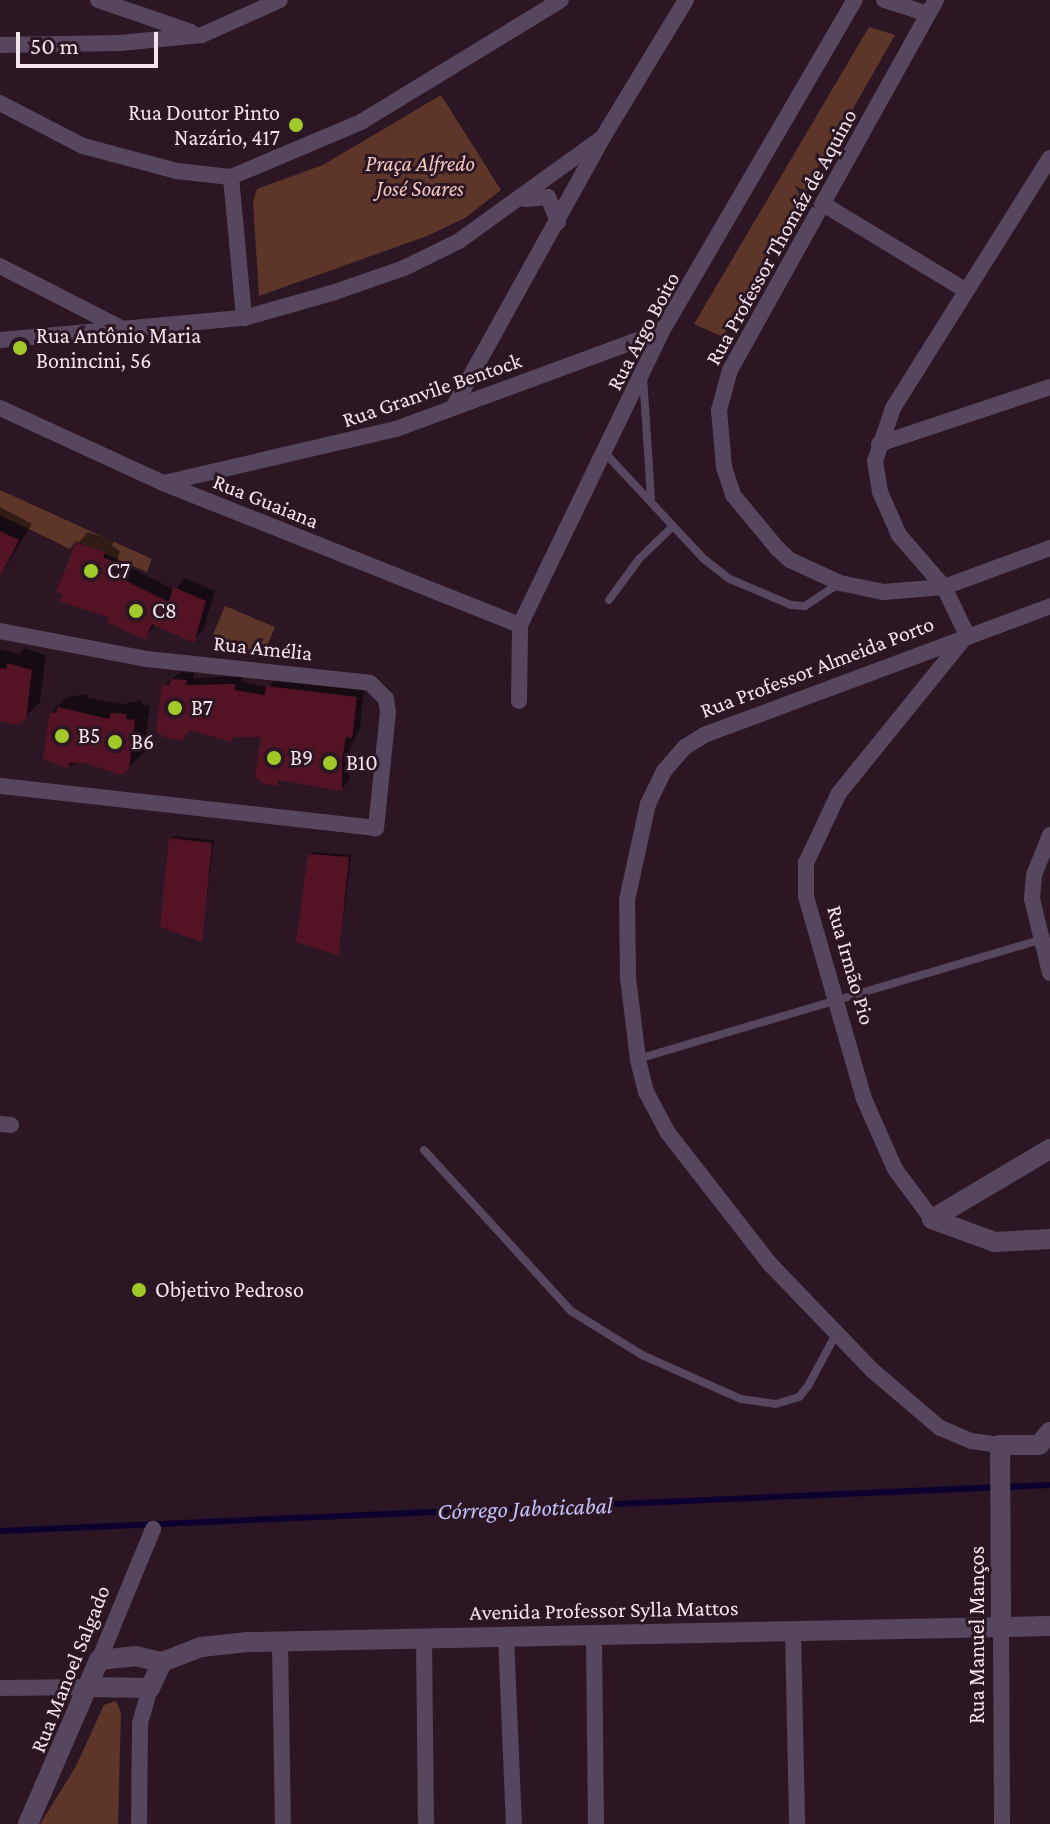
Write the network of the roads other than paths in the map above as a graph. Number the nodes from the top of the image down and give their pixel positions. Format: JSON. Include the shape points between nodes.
{"nodes":[{"id":1,"x":98,"y":0,"type":"edge"},
{"id":2,"x":280,"y":0,"type":"edge"},
{"id":3,"x":561,"y":0,"type":"edge"},
{"id":4,"x":686,"y":0,"type":"edge"},
{"id":5,"x":855,"y":0,"type":"edge"},
{"id":6,"x":884,"y":0,"type":"edge"},
{"id":7,"x":932,"y":7,"type":"edge"},
{"id":8,"x":202,"y":35,"type":"junction"},
{"id":9,"x":0,"y":45,"type":"edge"},
{"id":10,"x":0,"y":103,"type":"edge"},
{"id":11,"x":603,"y":137,"type":"junction"},
{"id":12,"x":1050,"y":158,"type":"edge"},
{"id":13,"x":231,"y":177,"type":"junction"},
{"id":14,"x":519,"y":200,"type":"junction"},
{"id":15,"x":823,"y":204,"type":"junction"},
{"id":16,"x":558,"y":222,"type":"junction"},
{"id":17,"x":0,"y":266,"type":"edge"},
{"id":18,"x":965,"y":290,"type":"junction"},
{"id":19,"x":244,"y":318,"type":"junction"},
{"id":20,"x":121,"y":328,"type":"junction"},
{"id":21,"x":662,"y":331,"type":"junction"},
{"id":22,"x":0,"y":340,"type":"edge"},
{"id":23,"x":643,"y":376,"type":"junction"},
{"id":24,"x":1050,"y":387,"type":"edge"},
{"id":25,"x":454,"y":406,"type":"junction"},
{"id":26,"x":0,"y":408,"type":"edge"},
{"id":27,"x":879,"y":444,"type":"junction"},
{"id":28,"x":605,"y":453,"type":"junction"},
{"id":29,"x":163,"y":483,"type":"junction"},
{"id":30,"x":651,"y":498,"type":"junction"},
{"id":31,"x":673,"y":526,"type":"junction"},
{"id":32,"x":1050,"y":548,"type":"edge"},
{"id":33,"x":840,"y":583,"type":"junction"},
{"id":34,"x":944,"y":587,"type":"junction"},
{"id":35,"x":609,"y":600,"type":"dead end"},
{"id":36,"x":1050,"y":606,"type":"edge"},
{"id":37,"x":520,"y":625,"type":"junction"},
{"id":38,"x":0,"y":631,"type":"edge"},
{"id":39,"x":967,"y":635,"type":"junction"},
{"id":40,"x":519,"y":701,"type":"dead end"},
{"id":41,"x":0,"y":786,"type":"edge"},
{"id":42,"x":1050,"y":835,"type":"edge"},
{"id":43,"x":1042,"y":875,"type":"edge"},
{"id":44,"x":1039,"y":940,"type":"junction"},
{"id":45,"x":1050,"y":973,"type":"edge"},
{"id":46,"x":838,"y":999,"type":"junction"},
{"id":47,"x":638,"y":1059,"type":"junction"},
{"id":48,"x":1050,"y":1149,"type":"edge"},
{"id":49,"x":424,"y":1150,"type":"dead end"},
{"id":50,"x":932,"y":1219,"type":"junction"},
{"id":51,"x":1050,"y":1239,"type":"edge"},
{"id":52,"x":837,"y":1333,"type":"junction"},
{"id":53,"x":1046,"y":1441,"type":"edge"},
{"id":54,"x":1000,"y":1445,"type":"junction"},
{"id":55,"x":153,"y":1529,"type":"dead end"},
{"id":56,"x":1001,"y":1626,"type":"junction"},
{"id":57,"x":1050,"y":1626,"type":"edge"},
{"id":58,"x":793,"y":1630,"type":"junction"},
{"id":59,"x":506,"y":1636,"type":"junction"},
{"id":60,"x":594,"y":1637,"type":"junction"},
{"id":61,"x":424,"y":1638,"type":"junction"},
{"id":62,"x":280,"y":1641,"type":"junction"},
{"id":63,"x":99,"y":1660,"type":"junction"},
{"id":64,"x":162,"y":1662,"type":"junction"},
{"id":65,"x":89,"y":1687,"type":"junction"},
{"id":66,"x":0,"y":1688,"type":"edge"},
{"id":67,"x":150,"y":1688,"type":"junction"},
{"id":68,"x":28,"y":1824,"type":"edge"},
{"id":69,"x":139,"y":1824,"type":"edge"},
{"id":70,"x":283,"y":1824,"type":"edge"},
{"id":71,"x":426,"y":1824,"type":"edge"},
{"id":72,"x":514,"y":1824,"type":"edge"},
{"id":73,"x":596,"y":1824,"type":"edge"},
{"id":74,"x":797,"y":1824,"type":"edge"},
{"id":75,"x":1002,"y":1824,"type":"edge"}],
"edges":[{"from":1,"to":8,"type":"street"},
{"from":2,"to":8,"type":"street"},
{"from":3,"to":13,"type":"street","via":[[361,122]]},
{"from":4,"to":11,"type":"street"},
{"from":5,"to":21,"type":"street","name":"Rua Argo Boito"},
{"from":6,"to":7,"type":"street"},
{"from":7,"to":15,"type":"street","name":"Rua Professor Thomáz de Aquino"},
{"from":8,"to":9,"type":"street"},
{"from":10,"to":13,"type":"street","via":[[83,146],[176,171]]},
{"from":11,"to":14,"type":"street"},
{"from":11,"to":16,"type":"street"},
{"from":12,"to":18,"type":"street"},
{"from":13,"to":19,"type":"street"},
{"from":14,"to":16,"type":"street","via":[[548,197]]},
{"from":14,"to":19,"type":"street","via":[[459,241],[404,268]]},
{"from":15,"to":18,"type":"street"},
{"from":15,"to":33,"type":"street","name":"Rua Professor Thomáz de Aquino","via":[[730,370],[719,410],[719,437],[733,495],[754,523],[790,560]]},
{"from":16,"to":25,"type":"street"},
{"from":17,"to":20,"type":"street"},
{"from":18,"to":27,"type":"street","via":[[893,408]]},
{"from":19,"to":20,"type":"street"},
{"from":20,"to":22,"type":"street"},
{"from":21,"to":23,"type":"street","name":"Rua Argo Boito"},
{"from":21,"to":25,"type":"street","name":"Rua Granvile Bentock"},
{"from":23,"to":28,"type":"street","name":"Rua Argo Boito"},
{"from":23,"to":30,"type":"lane"},
{"from":24,"to":27,"type":"street"},
{"from":25,"to":29,"type":"street","name":"Rua Granvile Bentock","via":[[329,448]]},
{"from":26,"to":29,"type":"street","name":"Rua Guaiana"},
{"from":27,"to":34,"type":"street","via":[[876,476],[899,535]]},
{"from":28,"to":30,"type":"lane"},
{"from":28,"to":37,"type":"street","name":"Rua Argo Boito"},
{"from":29,"to":37,"type":"street","name":"Rua Guaiana"},
{"from":30,"to":31,"type":"lane"},
{"from":31,"to":33,"type":"lane","via":[[730,579],[791,605],[818,601]]},
{"from":31,"to":35,"type":"lane","via":[[639,559]]},
{"from":32,"to":34,"type":"street","name":"Rua Professor Thomáz de Aquino"},
{"from":33,"to":34,"type":"street","name":"Rua Professor Thomáz de Aquino","via":[[884,592]]},
{"from":34,"to":39,"type":"street"},
{"from":36,"to":39,"type":"street","name":"Rua Professor Almeida Porto"},
{"from":37,"to":40,"type":"street","name":"Rua Argo Boito"},
{"from":38,"to":41,"type":"street","name":"Rua Amélia","via":[[147,659],[370,683],[386,699],[388,712],[376,828]]},
{"from":39,"to":46,"type":"street","name":"Rua Irmão Pio","via":[[839,793],[806,863],[806,897]]},
{"from":39,"to":47,"type":"street","name":"Rua Professor Almeida Porto","via":[[704,735],[664,771],[636,841],[627,900],[628,977]]},
{"from":42,"to":43,"type":"street"},
{"from":43,"to":44,"type":"street"},
{"from":44,"to":45,"type":"street"},
{"from":44,"to":46,"type":"lane"},
{"from":46,"to":47,"type":"lane"},
{"from":46,"to":50,"type":"street","name":"Rua Irmão Pio","via":[[881,1143]]},
{"from":47,"to":52,"type":"street","name":"Rua Professor Almeida Porto","via":[[646,1092],[698,1175],[770,1264]]},
{"from":48,"to":50,"type":"street"},
{"from":49,"to":52,"type":"lane","via":[[571,1311],[642,1355],[741,1399],[776,1404],[799,1397]]},
{"from":50,"to":51,"type":"street","via":[[995,1242]]},
{"from":52,"to":54,"type":"street","name":"Rua Professor Almeida Porto","via":[[940,1428],[971,1441]]},
{"from":53,"to":54,"type":"street","name":"Rua Professor Almeida Porto"},
{"from":54,"to":56,"type":"street","name":"Rua Manuel Manços"},
{"from":55,"to":63,"type":"street","name":"Rua Manoel Salgado"},
{"from":56,"to":57,"type":"street","name":"Avenida Professor Sylla Mattos"},
{"from":56,"to":58,"type":"street","name":"Avenida Professor Sylla Mattos"},
{"from":56,"to":75,"type":"street","name":"Rua Manuel Manços"},
{"from":58,"to":60,"type":"street","name":"Avenida Professor Sylla Mattos"},
{"from":58,"to":74,"type":"street"},
{"from":59,"to":60,"type":"street","name":"Avenida Professor Sylla Mattos"},
{"from":59,"to":61,"type":"street","name":"Avenida Professor Sylla Mattos"},
{"from":59,"to":72,"type":"street"},
{"from":60,"to":73,"type":"street"},
{"from":61,"to":62,"type":"street","name":"Avenida Professor Sylla Mattos"},
{"from":61,"to":71,"type":"street"},
{"from":62,"to":64,"type":"street","name":"Avenida Professor Sylla Mattos","via":[[201,1647]]},
{"from":62,"to":70,"type":"street"},
{"from":63,"to":64,"type":"street","name":"Avenida Professor Sylla Mattos","via":[[135,1656]]},
{"from":63,"to":65,"type":"street","name":"Rua Manoel Salgado"},
{"from":64,"to":67,"type":"street"},
{"from":65,"to":66,"type":"street"},
{"from":65,"to":67,"type":"street"},
{"from":65,"to":68,"type":"street","name":"Rua Manoel Salgado"},
{"from":67,"to":69,"type":"street","via":[[139,1737]]}]}
